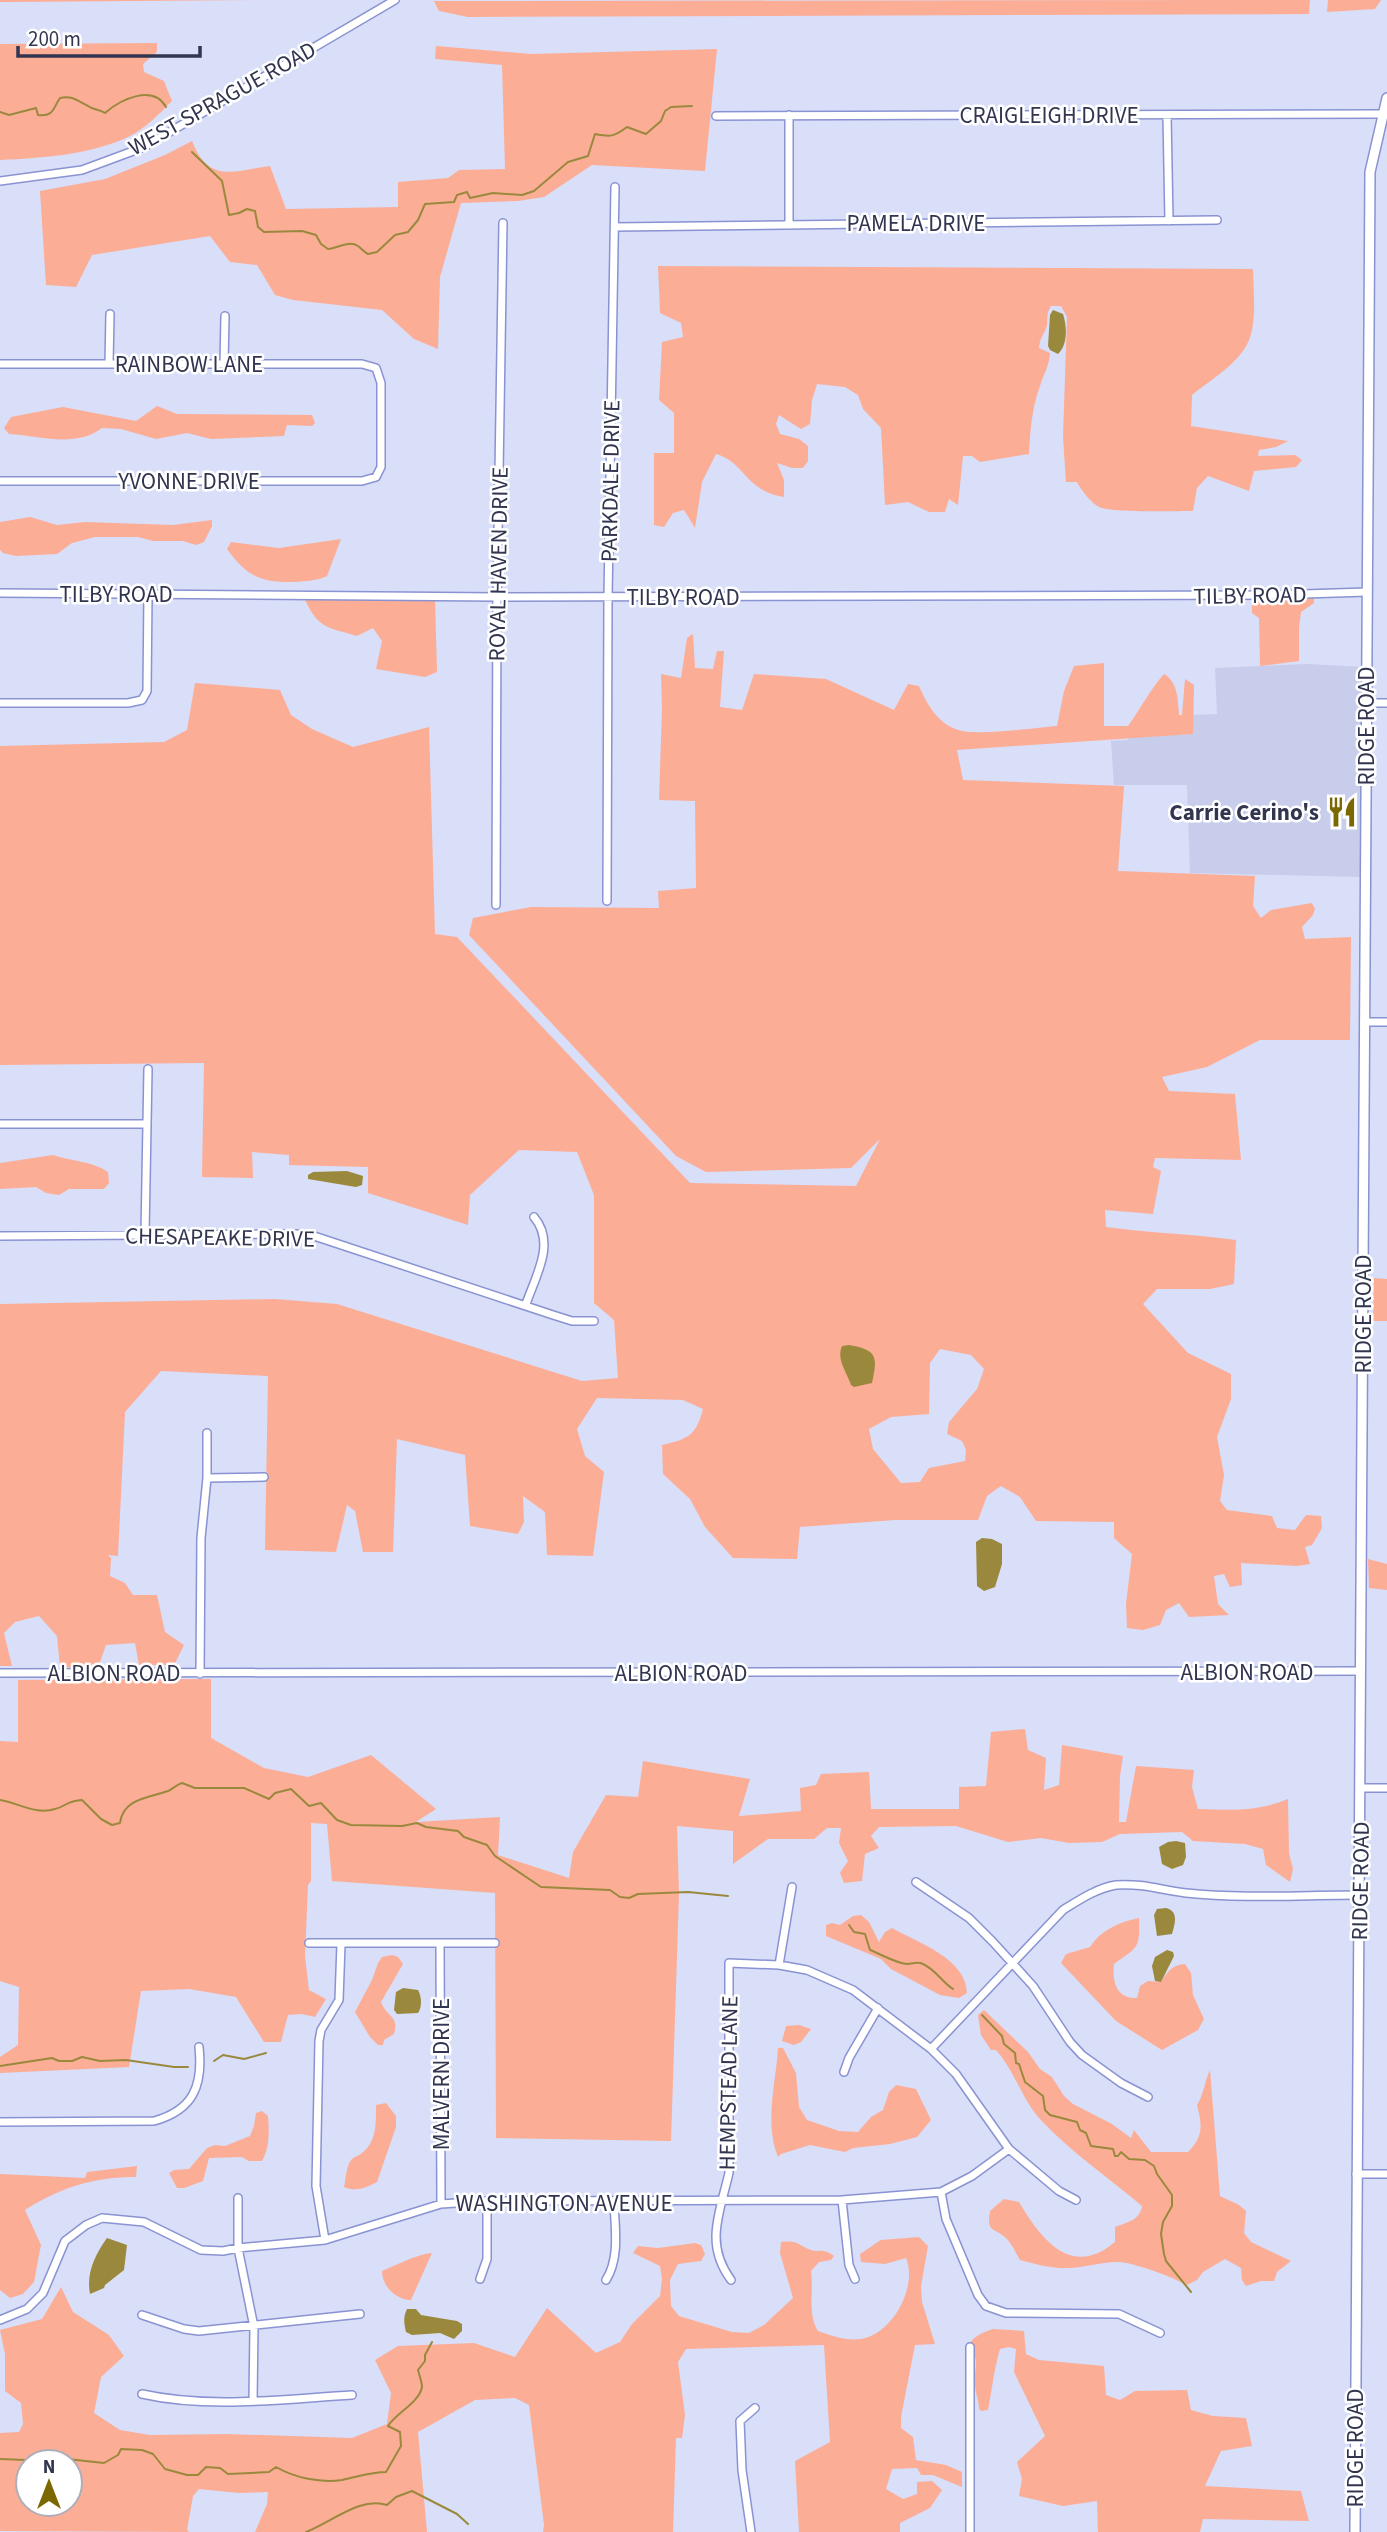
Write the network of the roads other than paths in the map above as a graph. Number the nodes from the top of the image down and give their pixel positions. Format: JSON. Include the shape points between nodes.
{"nodes":[{"id":1,"x":395,"y":0,"type":"edge"},
{"id":2,"x":1387,"y":98,"type":"edge"},
{"id":3,"x":1383,"y":114,"type":"junction"},
{"id":4,"x":789,"y":115,"type":"junction"},
{"id":5,"x":1167,"y":115,"type":"junction"},
{"id":6,"x":716,"y":116,"type":"dead end"},
{"id":7,"x":0,"y":181,"type":"edge"},
{"id":8,"x":615,"y":187,"type":"dead end"},
{"id":9,"x":1217,"y":220,"type":"dead end"},
{"id":10,"x":1170,"y":221,"type":"junction"},
{"id":11,"x":503,"y":223,"type":"dead end"},
{"id":12,"x":789,"y":224,"type":"junction"},
{"id":13,"x":615,"y":226,"type":"junction"},
{"id":14,"x":110,"y":314,"type":"dead end"},
{"id":15,"x":225,"y":316,"type":"dead end"},
{"id":16,"x":0,"y":364,"type":"edge"},
{"id":17,"x":109,"y":364,"type":"junction"},
{"id":18,"x":224,"y":364,"type":"junction"},
{"id":19,"x":376,"y":477,"type":"joint"},
{"id":20,"x":0,"y":481,"type":"edge"},
{"id":21,"x":1367,"y":592,"type":"junction"},
{"id":22,"x":0,"y":593,"type":"edge"},
{"id":23,"x":148,"y":594,"type":"junction"},
{"id":24,"x":497,"y":597,"type":"junction"},
{"id":25,"x":608,"y":597,"type":"junction"},
{"id":26,"x":0,"y":703,"type":"edge"},
{"id":27,"x":1367,"y":703,"type":"junction"},
{"id":28,"x":1387,"y":703,"type":"edge"},
{"id":29,"x":607,"y":901,"type":"dead end"},
{"id":30,"x":496,"y":905,"type":"dead end"},
{"id":31,"x":1364,"y":1022,"type":"junction"},
{"id":32,"x":1387,"y":1022,"type":"edge"},
{"id":33,"x":148,"y":1069,"type":"dead end"},
{"id":34,"x":0,"y":1124,"type":"edge"},
{"id":35,"x":147,"y":1124,"type":"junction"},
{"id":36,"x":534,"y":1217,"type":"dead end"},
{"id":37,"x":145,"y":1234,"type":"junction"},
{"id":38,"x":0,"y":1236,"type":"edge"},
{"id":39,"x":526,"y":1304,"type":"junction"},
{"id":40,"x":594,"y":1321,"type":"dead end"},
{"id":41,"x":207,"y":1433,"type":"dead end"},
{"id":42,"x":207,"y":1478,"type":"junction"},
{"id":43,"x":264,"y":1478,"type":"dead end"},
{"id":44,"x":1361,"y":1671,"type":"junction"},
{"id":45,"x":0,"y":1673,"type":"edge"},
{"id":46,"x":201,"y":1674,"type":"junction"},
{"id":47,"x":1361,"y":1788,"type":"junction"},
{"id":48,"x":1387,"y":1788,"type":"edge"},
{"id":49,"x":916,"y":1882,"type":"dead end"},
{"id":50,"x":792,"y":1887,"type":"dead end"},
{"id":51,"x":1359,"y":1895,"type":"junction"},
{"id":52,"x":309,"y":1942,"type":"dead end"},
{"id":53,"x":495,"y":1943,"type":"dead end"},
{"id":54,"x":341,"y":1944,"type":"junction"},
{"id":55,"x":440,"y":1944,"type":"junction"},
{"id":56,"x":1011,"y":1963,"type":"junction"},
{"id":57,"x":779,"y":1965,"type":"junction"},
{"id":58,"x":878,"y":2008,"type":"junction"},
{"id":59,"x":199,"y":2047,"type":"dead end"},
{"id":60,"x":931,"y":2049,"type":"junction"},
{"id":61,"x":844,"y":2072,"type":"dead end"},
{"id":62,"x":1148,"y":2097,"type":"dead end"},
{"id":63,"x":0,"y":2122,"type":"edge"},
{"id":64,"x":1009,"y":2149,"type":"junction"},
{"id":65,"x":1356,"y":2174,"type":"junction"},
{"id":66,"x":1387,"y":2174,"type":"edge"},
{"id":67,"x":941,"y":2192,"type":"junction"},
{"id":68,"x":238,"y":2198,"type":"dead end"},
{"id":69,"x":842,"y":2200,"type":"junction"},
{"id":70,"x":1076,"y":2200,"type":"dead end"},
{"id":71,"x":487,"y":2201,"type":"junction"},
{"id":72,"x":614,"y":2202,"type":"junction"},
{"id":73,"x":722,"y":2202,"type":"junction"},
{"id":74,"x":441,"y":2204,"type":"junction"},
{"id":75,"x":325,"y":2240,"type":"junction"},
{"id":76,"x":238,"y":2248,"type":"junction"},
{"id":77,"x":480,"y":2279,"type":"dead end"},
{"id":78,"x":855,"y":2279,"type":"dead end"},
{"id":79,"x":606,"y":2280,"type":"dead end"},
{"id":80,"x":731,"y":2280,"type":"dead end"},
{"id":81,"x":142,"y":2315,"type":"dead end"},
{"id":82,"x":360,"y":2315,"type":"dead end"},
{"id":83,"x":0,"y":2320,"type":"edge"},
{"id":84,"x":254,"y":2327,"type":"junction"},
{"id":85,"x":1160,"y":2333,"type":"dead end"},
{"id":86,"x":970,"y":2347,"type":"dead end"},
{"id":87,"x":142,"y":2395,"type":"dead end"},
{"id":88,"x":352,"y":2395,"type":"dead end"},
{"id":89,"x":253,"y":2401,"type":"junction"},
{"id":90,"x":755,"y":2408,"type":"dead end"},
{"id":91,"x":751,"y":2532,"type":"edge"},
{"id":92,"x":970,"y":2532,"type":"edge"},
{"id":93,"x":1355,"y":2532,"type":"edge"}],
"edges":[{"from":1,"to":7,"type":"street","name":"WEST SPRAGUE ROAD","via":[[144,147],[82,170]]},
{"from":2,"to":3,"type":"main road","name":"RIDGE ROAD"},
{"from":3,"to":5,"type":"street","name":"CRAIGLEIGH DRIVE"},
{"from":3,"to":21,"type":"main road","name":"RIDGE ROAD","via":[[1370,172]]},
{"from":4,"to":5,"type":"street","name":"CRAIGLEIGH DRIVE"},
{"from":4,"to":6,"type":"street","name":"CRAIGLEIGH DRIVE"},
{"from":4,"to":12,"type":"street"},
{"from":5,"to":10,"type":"street"},
{"from":8,"to":13,"type":"street","name":"PARKDALE DRIVE"},
{"from":9,"to":10,"type":"street","name":"PAMELA DRIVE"},
{"from":10,"to":12,"type":"street","name":"PAMELA DRIVE"},
{"from":11,"to":24,"type":"street","name":"ROYAL HAVEN DRIVE"},
{"from":12,"to":13,"type":"street","name":"PAMELA DRIVE"},
{"from":13,"to":25,"type":"street","name":"PARKDALE DRIVE"},
{"from":14,"to":17,"type":"street"},
{"from":15,"to":18,"type":"street"},
{"from":16,"to":17,"type":"street","name":"RAINBOW LANE"},
{"from":17,"to":18,"type":"street","name":"RAINBOW LANE"},
{"from":18,"to":19,"type":"street","name":"RAINBOW LANE","via":[[362,364],[376,368],[381,383],[381,467]]},
{"from":19,"to":20,"type":"street","name":"YVONNE DRIVE","via":[[362,481]]},
{"from":21,"to":25,"type":"street","name":"TILBY ROAD"},
{"from":21,"to":27,"type":"main road","name":"RIDGE ROAD"},
{"from":22,"to":23,"type":"street","name":"TILBY ROAD"},
{"from":23,"to":24,"type":"street","name":"TILBY ROAD"},
{"from":23,"to":26,"type":"street","via":[[147,691],[142,700]]},
{"from":24,"to":25,"type":"street","name":"TILBY ROAD"},
{"from":24,"to":30,"type":"street","name":"ROYAL HAVEN DRIVE"},
{"from":25,"to":29,"type":"street","name":"PARKDALE DRIVE"},
{"from":27,"to":28,"type":"street"},
{"from":27,"to":31,"type":"main road","name":"RIDGE ROAD"},
{"from":31,"to":32,"type":"street"},
{"from":31,"to":44,"type":"main road","name":"RIDGE ROAD"},
{"from":33,"to":35,"type":"street"},
{"from":34,"to":35,"type":"street"},
{"from":35,"to":37,"type":"street"},
{"from":36,"to":39,"type":"street","via":[[542,1227],[546,1247]]},
{"from":37,"to":38,"type":"street","name":"CHESAPEAKE DRIVE"},
{"from":37,"to":39,"type":"street","name":"CHESAPEAKE DRIVE","via":[[308,1234]]},
{"from":39,"to":40,"type":"street","name":"CHESAPEAKE DRIVE","via":[[572,1321]]},
{"from":41,"to":42,"type":"street"},
{"from":42,"to":43,"type":"street"},
{"from":42,"to":46,"type":"street","via":[[201,1538]]},
{"from":44,"to":46,"type":"street","name":"ALBION ROAD"},
{"from":44,"to":47,"type":"main road","name":"RIDGE ROAD"},
{"from":45,"to":46,"type":"street","name":"ALBION ROAD"},
{"from":47,"to":48,"type":"street"},
{"from":47,"to":51,"type":"main road","name":"RIDGE ROAD"},
{"from":49,"to":56,"type":"street","via":[[969,1918]]},
{"from":50,"to":57,"type":"street"},
{"from":51,"to":56,"type":"street","via":[[1185,1893],[1149,1885],[1115,1885],[1063,1910]]},
{"from":51,"to":65,"type":"main road","name":"RIDGE ROAD"},
{"from":52,"to":54,"type":"street"},
{"from":53,"to":55,"type":"street"},
{"from":54,"to":55,"type":"street"},
{"from":54,"to":75,"type":"street","via":[[339,2000],[319,2041],[316,2186]]},
{"from":55,"to":74,"type":"street","name":"MALVERN DRIVE"},
{"from":56,"to":60,"type":"street"},
{"from":56,"to":62,"type":"street","via":[[1034,1986],[1082,2055]]},
{"from":57,"to":58,"type":"street","via":[[832,1979]]},
{"from":57,"to":73,"type":"street","name":"HEMPSTEAD LANE","via":[[729,1963],[729,2173]]},
{"from":58,"to":60,"type":"street"},
{"from":58,"to":61,"type":"street"},
{"from":59,"to":63,"type":"street","via":[[201,2071],[192,2097],[172,2116]]},
{"from":60,"to":64,"type":"street","via":[[956,2074]]},
{"from":64,"to":67,"type":"street","name":"WASHINGTON AVENUE"},
{"from":64,"to":70,"type":"street"},
{"from":65,"to":66,"type":"street"},
{"from":65,"to":93,"type":"main road","name":"RIDGE ROAD"},
{"from":67,"to":69,"type":"street","name":"WASHINGTON AVENUE"},
{"from":67,"to":85,"type":"street","via":[[946,2219],[986,2306],[1006,2313],[1119,2315]]},
{"from":68,"to":76,"type":"street"},
{"from":69,"to":73,"type":"street","name":"WASHINGTON AVENUE"},
{"from":69,"to":78,"type":"street","via":[[849,2265]]},
{"from":71,"to":72,"type":"street","name":"WASHINGTON AVENUE"},
{"from":71,"to":74,"type":"street","name":"WASHINGTON AVENUE"},
{"from":71,"to":77,"type":"street","via":[[487,2259]]},
{"from":72,"to":73,"type":"street","name":"WASHINGTON AVENUE"},
{"from":72,"to":79,"type":"street","via":[[615,2257]]},
{"from":73,"to":80,"type":"street","name":"HEMPSTEAD LANE","via":[[716,2218],[716,2247],[721,2267]]},
{"from":74,"to":75,"type":"street","name":"WASHINGTON AVENUE"},
{"from":75,"to":76,"type":"street","name":"WASHINGTON AVENUE"},
{"from":76,"to":83,"type":"street","name":"WASHINGTON AVENUE","via":[[201,2250],[144,2222],[102,2218],[65,2242],[43,2293],[27,2309]]},
{"from":76,"to":84,"type":"street"},
{"from":81,"to":84,"type":"street","via":[[199,2331]]},
{"from":82,"to":84,"type":"street"},
{"from":84,"to":89,"type":"street"},
{"from":86,"to":92,"type":"street"},
{"from":87,"to":89,"type":"street"},
{"from":88,"to":89,"type":"street"},
{"from":90,"to":91,"type":"street","via":[[740,2421]]}]}
